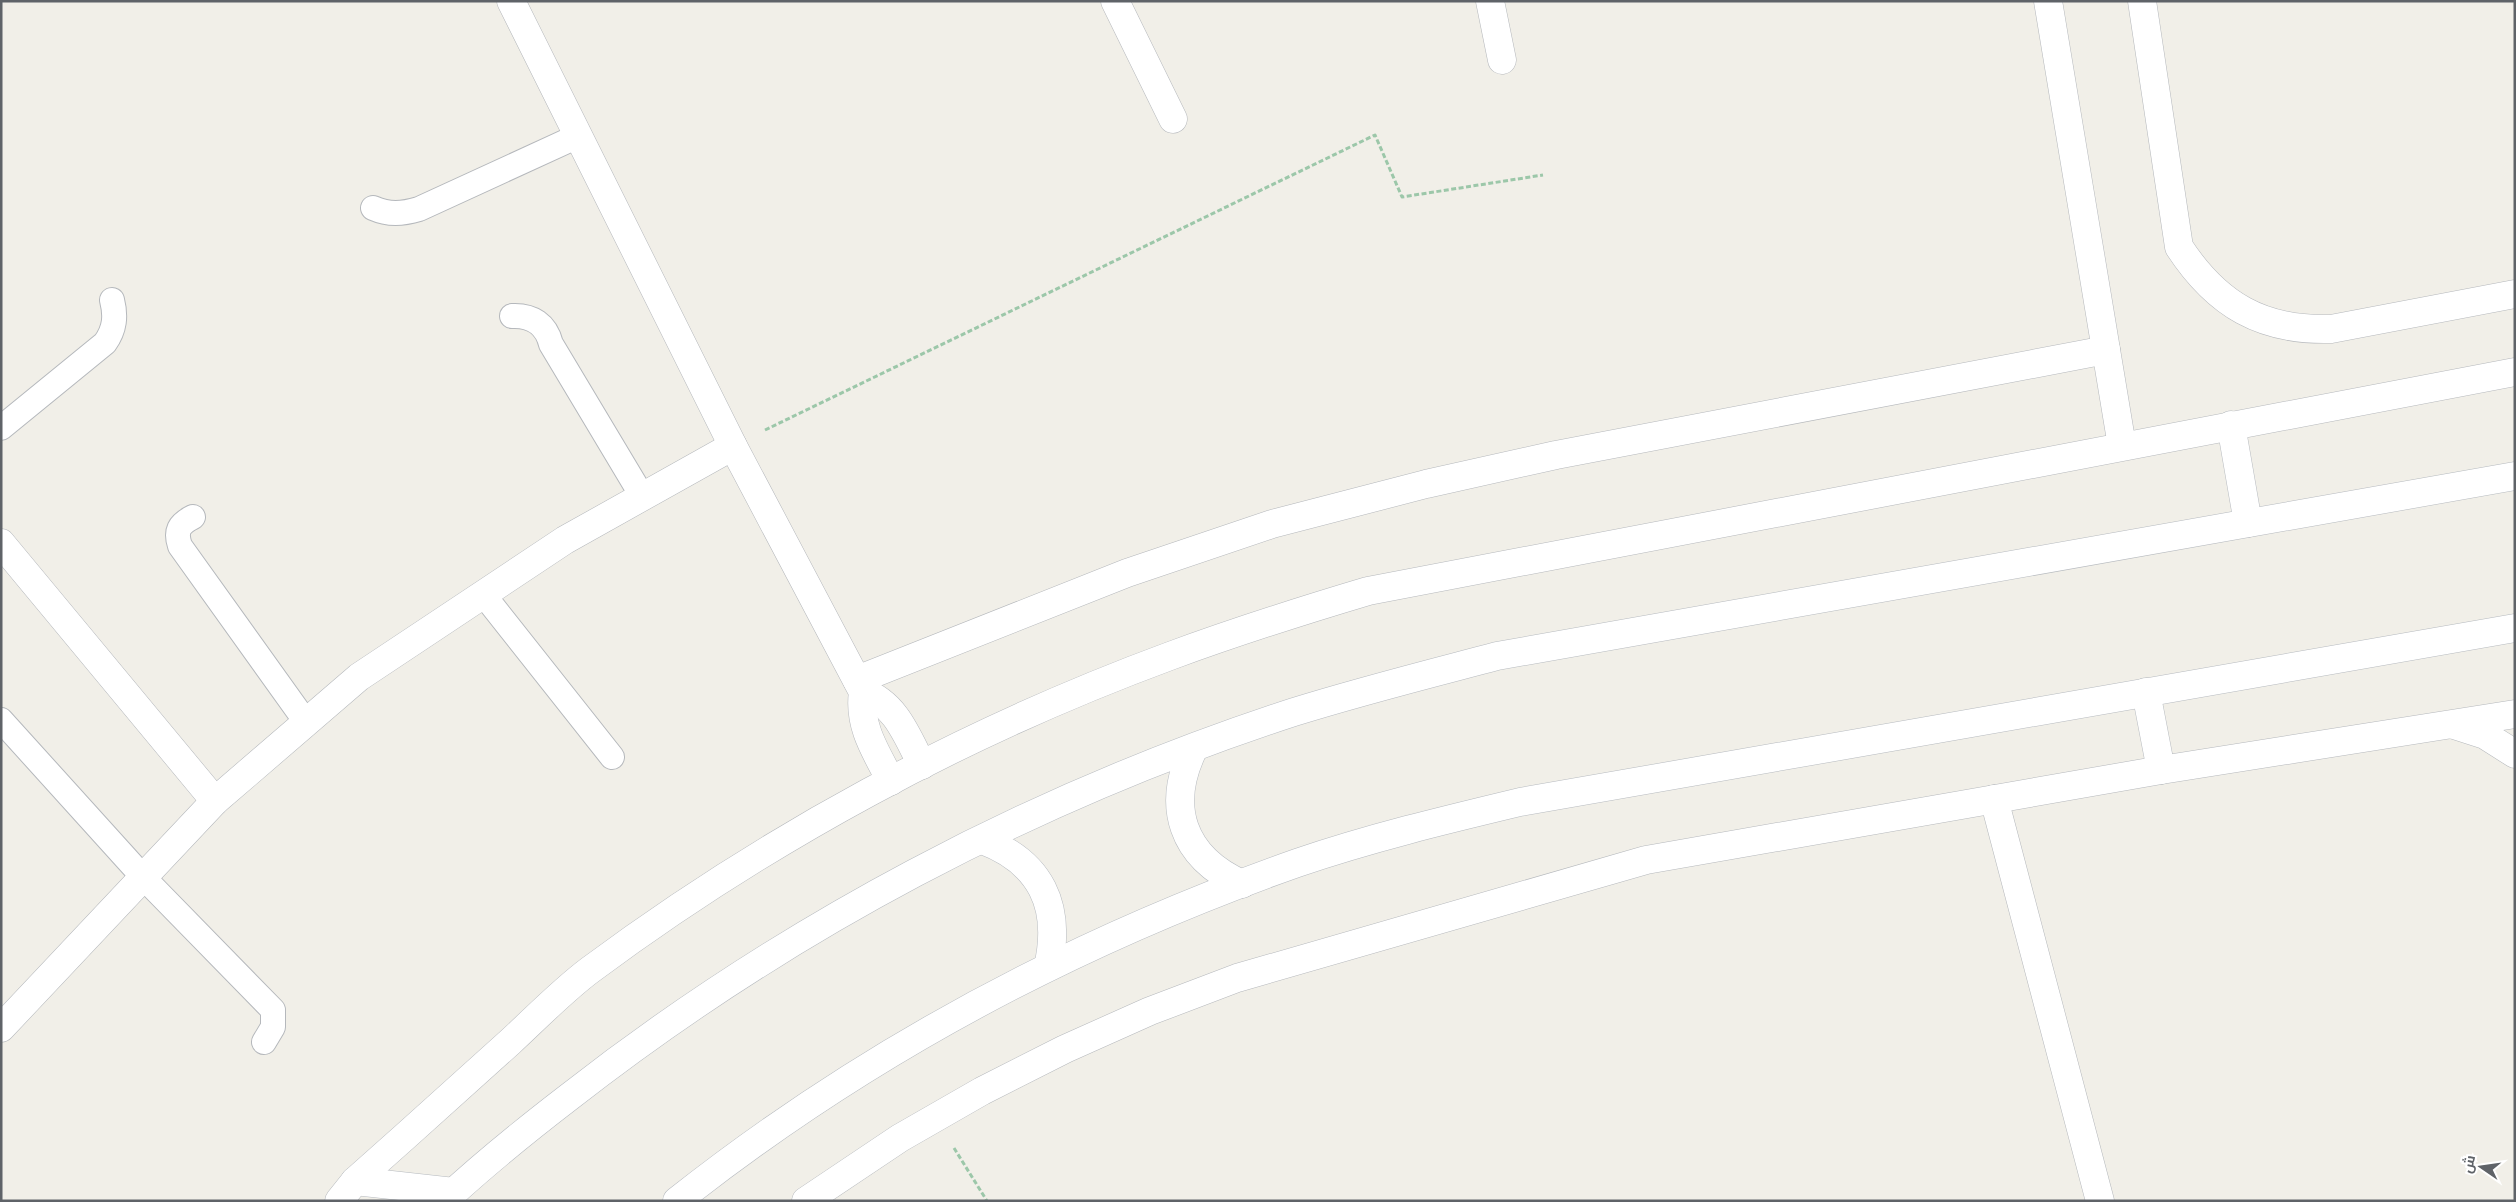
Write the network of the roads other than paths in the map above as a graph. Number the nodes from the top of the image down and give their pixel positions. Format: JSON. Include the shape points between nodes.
{"nodes":[{"id":1,"x":511,"y":1,"type":"edge"},
{"id":2,"x":1115,"y":1,"type":"edge"},
{"id":3,"x":1490,"y":1,"type":"edge"},
{"id":4,"x":2048,"y":1,"type":"edge"},
{"id":5,"x":2142,"y":1,"type":"edge"},
{"id":6,"x":1502,"y":60,"type":"dead end"},
{"id":7,"x":1173,"y":118,"type":"dead end"},
{"id":8,"x":578,"y":136,"type":"junction"},
{"id":9,"x":372,"y":208,"type":"dead end"},
{"id":10,"x":2515,"y":294,"type":"edge"},
{"id":11,"x":112,"y":300,"type":"dead end"},
{"id":12,"x":512,"y":316,"type":"dead end"},
{"id":13,"x":2106,"y":350,"type":"junction"},
{"id":14,"x":2515,"y":372,"type":"edge"},
{"id":15,"x":2231,"y":425,"type":"junction"},
{"id":16,"x":1,"y":428,"type":"edge"},
{"id":17,"x":733,"y":446,"type":"junction"},
{"id":18,"x":2122,"y":446,"type":"junction"},
{"id":19,"x":2515,"y":476,"type":"edge"},
{"id":20,"x":642,"y":496,"type":"junction"},
{"id":21,"x":193,"y":517,"type":"dead end"},
{"id":22,"x":2248,"y":524,"type":"junction"},
{"id":23,"x":1,"y":543,"type":"edge"},
{"id":24,"x":483,"y":594,"type":"junction"},
{"id":25,"x":2515,"y":628,"type":"edge"},
{"id":26,"x":860,"y":686,"type":"junction"},
{"id":27,"x":2146,"y":692,"type":"junction"},
{"id":28,"x":2515,"y":714,"type":"edge"},
{"id":29,"x":1,"y":720,"type":"edge"},
{"id":30,"x":306,"y":722,"type":"junction"},
{"id":31,"x":2450,"y":724,"type":"junction"},
{"id":32,"x":1194,"y":748,"type":"junction"},
{"id":33,"x":2515,"y":754,"type":"edge"},
{"id":34,"x":612,"y":757,"type":"dead end"},
{"id":35,"x":922,"y":765,"type":"junction"},
{"id":36,"x":2161,"y":770,"type":"junction"},
{"id":37,"x":891,"y":781,"type":"junction"},
{"id":38,"x":1994,"y":799,"type":"junction"},
{"id":39,"x":215,"y":801,"type":"junction"},
{"id":40,"x":982,"y":840,"type":"junction"},
{"id":41,"x":143,"y":877,"type":"junction"},
{"id":42,"x":1242,"y":884,"type":"junction"},
{"id":43,"x":1048,"y":967,"type":"junction"},
{"id":44,"x":1,"y":1028,"type":"edge"},
{"id":45,"x":264,"y":1042,"type":"dead end"},
{"id":46,"x":347,"y":1191,"type":"edge"},
{"id":47,"x":449,"y":1196,"type":"edge"},
{"id":48,"x":677,"y":1201,"type":"edge"},
{"id":49,"x":806,"y":1201,"type":"edge"},
{"id":50,"x":2100,"y":1201,"type":"edge"}],
"edges":[{"from":1,"to":8,"type":"street"},
{"from":2,"to":7,"type":"street"},
{"from":3,"to":6,"type":"street"},
{"from":4,"to":13,"type":"street"},
{"from":5,"to":10,"type":"street","via":[[2179,247],[2214,291],[2237,308],[2262,320],[2308,330],[2332,329]]},
{"from":8,"to":9,"type":"lane","via":[[419,209],[397,214]]},
{"from":8,"to":17,"type":"street"},
{"from":11,"to":16,"type":"lane","via":[[115,313],[113,327],[105,343]]},
{"from":12,"to":20,"type":"lane","via":[[524,316],[543,326]]},
{"from":13,"to":18,"type":"street"},
{"from":13,"to":26,"type":"street","via":[[1556,455],[1272,524],[1127,572]]},
{"from":14,"to":15,"type":"street"},
{"from":15,"to":18,"type":"street"},
{"from":15,"to":22,"type":"street"},
{"from":17,"to":20,"type":"street"},
{"from":17,"to":26,"type":"street"},
{"from":18,"to":35,"type":"street","via":[[1368,591],[1169,656],[1071,696]]},
{"from":19,"to":22,"type":"street"},
{"from":20,"to":24,"type":"street","via":[[564,540]]},
{"from":21,"to":30,"type":"lane","via":[[179,528],[180,546]]},
{"from":22,"to":32,"type":"street","via":[[1497,656],[1294,712]]},
{"from":23,"to":39,"type":"street"},
{"from":24,"to":30,"type":"street","via":[[358,677]]},
{"from":24,"to":34,"type":"lane"},
{"from":25,"to":27,"type":"street"},
{"from":26,"to":35,"type":"street","via":[[892,711]]},
{"from":26,"to":37,"type":"street","via":[[865,729]]},
{"from":27,"to":36,"type":"street"},
{"from":27,"to":42,"type":"street","via":[[1520,802],[1408,829]]},
{"from":28,"to":31,"type":"street"},
{"from":29,"to":41,"type":"lane"},
{"from":30,"to":39,"type":"street"},
{"from":31,"to":33,"type":"street","via":[[2485,735]]},
{"from":31,"to":36,"type":"street"},
{"from":32,"to":40,"type":"street","via":[[1096,786]]},
{"from":32,"to":42,"type":"street","via":[[1180,786],[1184,828],[1206,863],[1223,876]]},
{"from":35,"to":37,"type":"street"},
{"from":36,"to":38,"type":"street"},
{"from":37,"to":46,"type":"street","via":[[773,848],[588,972]]},
{"from":38,"to":49,"type":"street","via":[[1646,860],[1237,978],[1150,1011],[1065,1049],[900,1138]]},
{"from":38,"to":50,"type":"street"},
{"from":39,"to":41,"type":"street"},
{"from":40,"to":43,"type":"street","via":[[1020,860],[1046,896],[1053,919],[1054,944]]},
{"from":40,"to":47,"type":"street","via":[[866,899],[742,974],[622,1056],[508,1145]]},
{"from":41,"to":44,"type":"street"},
{"from":41,"to":45,"type":"lane","via":[[273,1010],[273,1027]]},
{"from":42,"to":43,"type":"street","via":[[1190,903]]},
{"from":43,"to":48,"type":"street","via":[[982,1000],[881,1058],[795,1113]]},
{"from":46,"to":47,"type":"street"}]}
